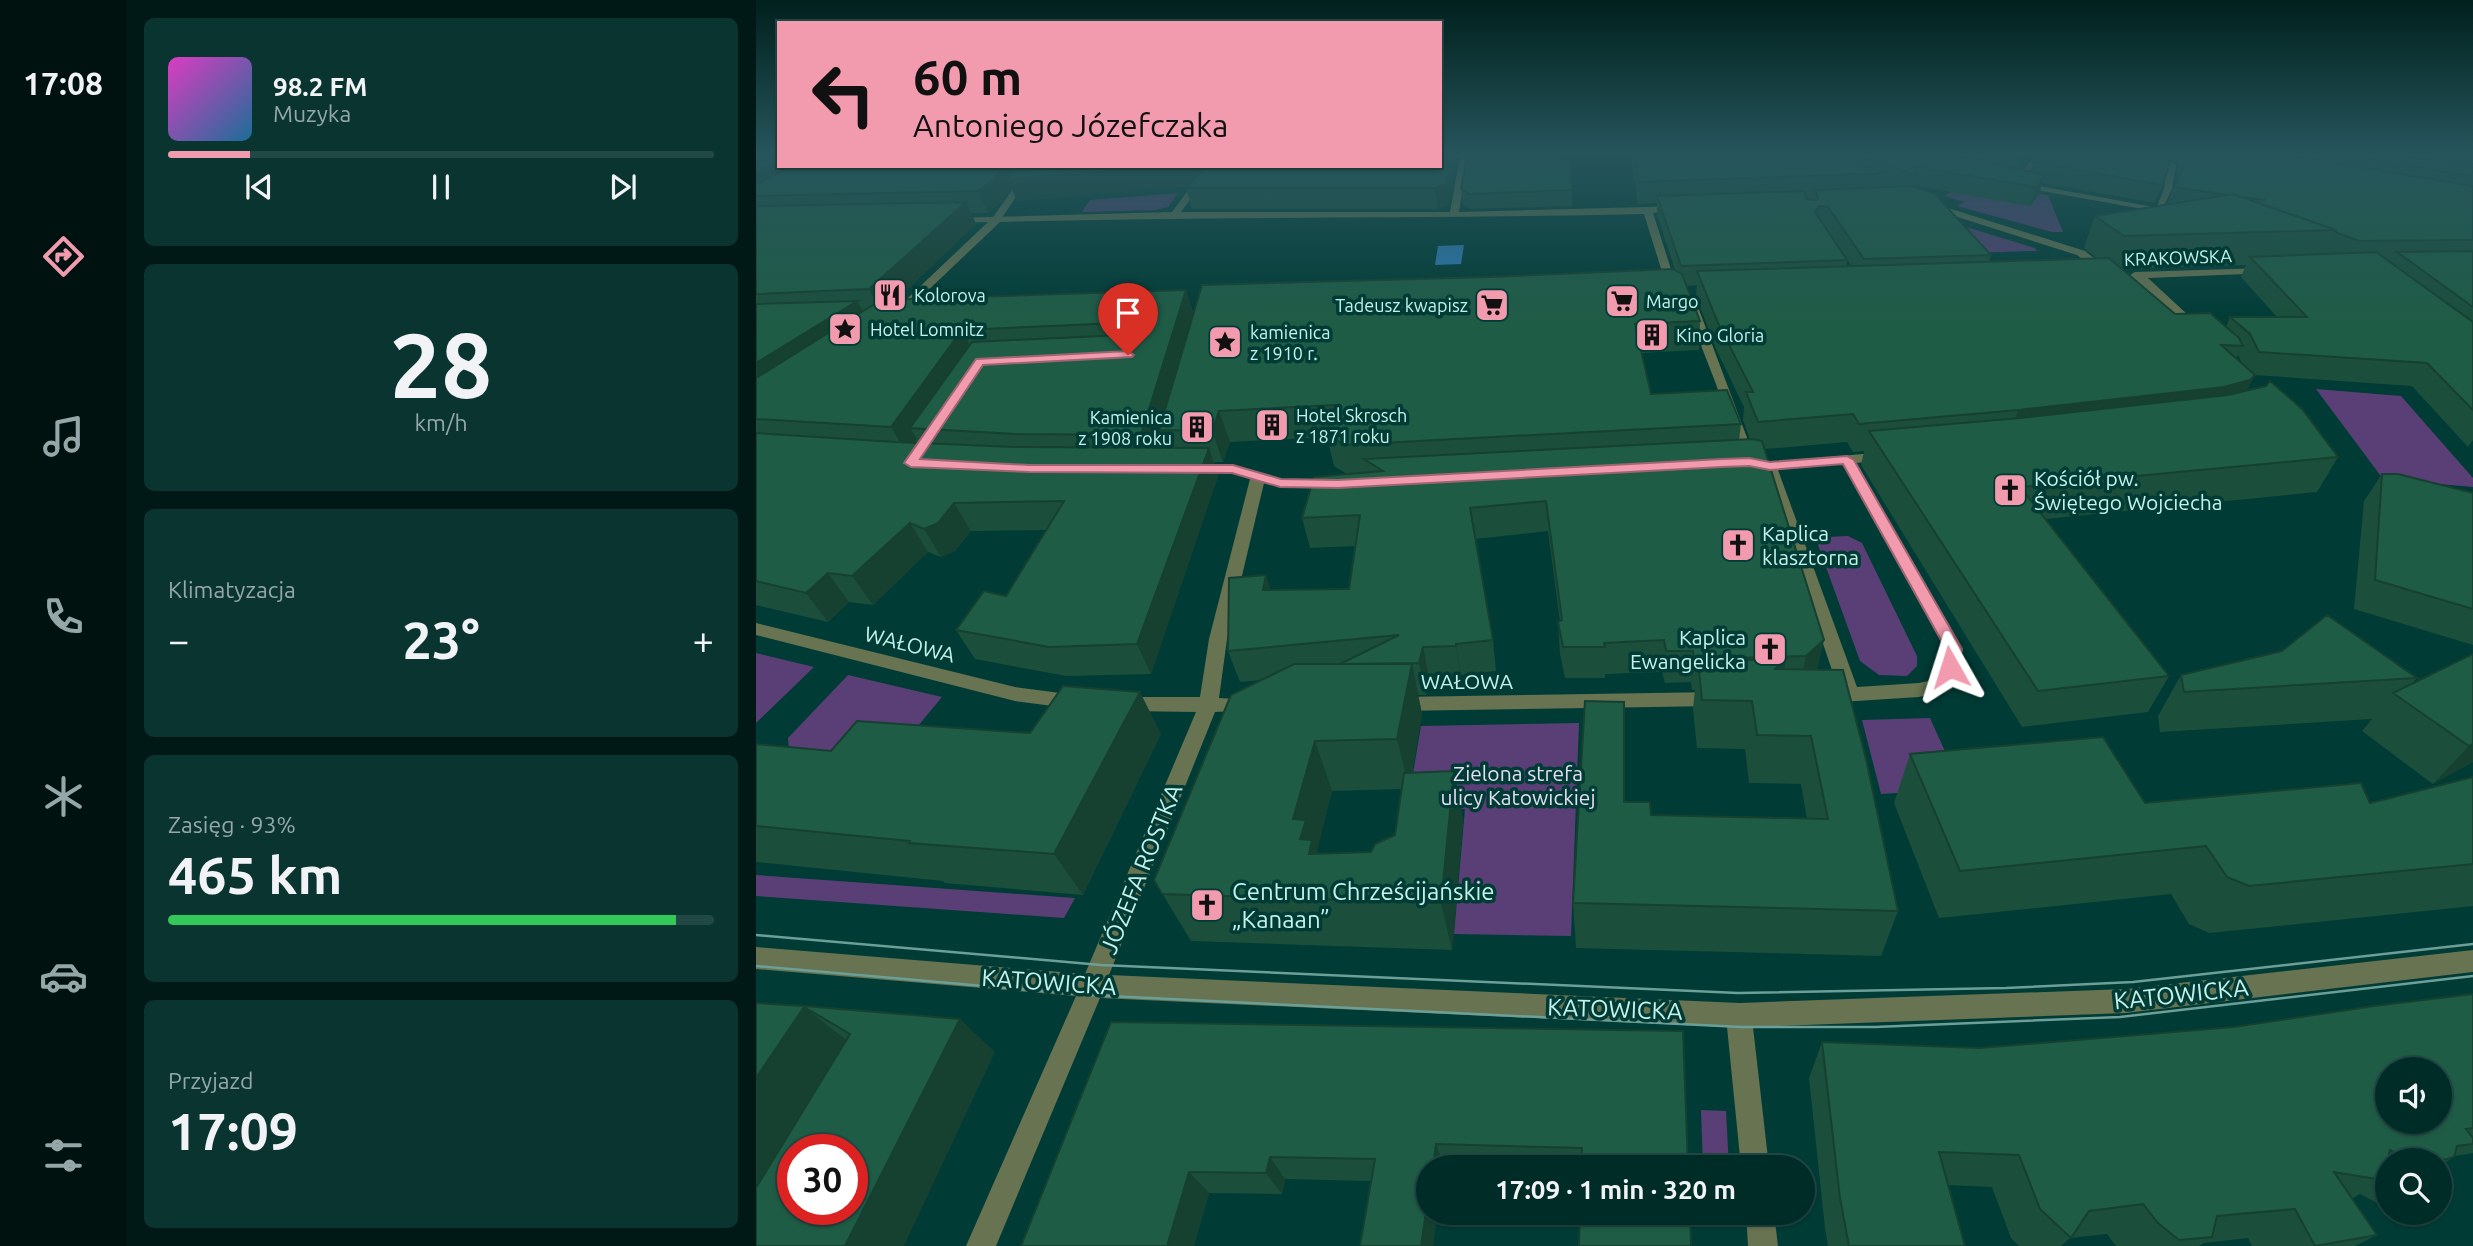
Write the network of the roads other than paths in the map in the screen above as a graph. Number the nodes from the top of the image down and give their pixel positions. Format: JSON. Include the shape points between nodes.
{"nodes":[{"id":1,"x":1003,"y":210,"type":"edge"},
{"id":2,"x":1178,"y":210,"type":"edge"},
{"id":3,"x":1455,"y":210,"type":"edge"},
{"id":4,"x":1946,"y":210,"type":"edge"},
{"id":5,"x":2166,"y":210,"type":"edge"},
{"id":6,"x":1648,"y":211,"type":"joint"},
{"id":7,"x":2180,"y":212,"type":"edge"},
{"id":8,"x":1174,"y":216,"type":"junction"},
{"id":9,"x":1454,"y":216,"type":"junction"},
{"id":10,"x":996,"y":220,"type":"junction"},
{"id":11,"x":934,"y":221,"type":"edge"},
{"id":12,"x":2272,"y":271,"type":"edge"},
{"id":13,"x":2140,"y":275,"type":"junction"},
{"id":14,"x":2096,"y":276,"type":"edge"},
{"id":15,"x":2110,"y":276,"type":"junction"},
{"id":16,"x":1688,"y":290,"type":"edge"},
{"id":17,"x":1667,"y":291,"type":"junction"},
{"id":18,"x":917,"y":318,"type":"edge"},
{"id":19,"x":2213,"y":343,"type":"edge"},
{"id":20,"x":1901,"y":455,"type":"edge"},
{"id":21,"x":1847,"y":460,"type":"junction"},
{"id":22,"x":1770,"y":466,"type":"junction"},
{"id":23,"x":1184,"y":469,"type":"edge"},
{"id":24,"x":1258,"y":478,"type":"junction"},
{"id":25,"x":1352,"y":484,"type":"edge"},
{"id":26,"x":756,"y":629,"type":"edge"},
{"id":27,"x":1850,"y":695,"type":"junction"},
{"id":28,"x":1800,"y":697,"type":"edge"},
{"id":29,"x":1733,"y":699,"type":"edge"},
{"id":30,"x":1376,"y":704,"type":"edge"},
{"id":31,"x":1209,"y":705,"type":"junction"},
{"id":32,"x":1264,"y":705,"type":"edge"},
{"id":33,"x":756,"y":958,"type":"edge"},
{"id":34,"x":2473,"y":961,"type":"edge"},
{"id":35,"x":1092,"y":986,"type":"junction"},
{"id":36,"x":1740,"y":1015,"type":"junction"},
{"id":37,"x":1754,"y":1155,"type":"edge"},
{"id":38,"x":1761,"y":1225,"type":"edge"},
{"id":39,"x":981,"y":1246,"type":"edge"},
{"id":40,"x":1763,"y":1246,"type":"edge"}],
"edges":[{"from":1,"to":10,"type":"street"},
{"from":2,"to":8,"type":"street"},
{"from":3,"to":9,"type":"street"},
{"from":4,"to":15,"type":"street","via":[[2081,253]]},
{"from":5,"to":7,"type":"street"},
{"from":6,"to":9,"type":"street"},
{"from":6,"to":17,"type":"street"},
{"from":8,"to":9,"type":"street"},
{"from":8,"to":10,"type":"street"},
{"from":10,"to":11,"type":"street"},
{"from":10,"to":18,"type":"street","via":[[886,320]]},
{"from":12,"to":13,"type":"street","name":"KRAKOWSKA"},
{"from":13,"to":15,"type":"street","name":"KRAKOWSKA"},
{"from":13,"to":19,"type":"street"},
{"from":14,"to":15,"type":"street","name":"KRAKOWSKA"},
{"from":16,"to":17,"type":"street"},
{"from":17,"to":22,"type":"street","via":[[1688,298],[1722,384],[1742,462]]},
{"from":20,"to":21,"type":"street"},
{"from":21,"to":22,"type":"street"},
{"from":21,"to":27,"type":"street","via":[[1954,649],[1945,684]]},
{"from":22,"to":27,"type":"street"},
{"from":23,"to":24,"type":"street","via":[[1233,469]]},
{"from":24,"to":25,"type":"street"},
{"from":24,"to":31,"type":"street","name":"JÓZEFA ROSTKA","via":[[1218,639]]},
{"from":26,"to":31,"type":"street","name":"WAŁOWA","via":[[1015,694],[1096,703]]},
{"from":27,"to":28,"type":"street"},
{"from":29,"to":30,"type":"street","name":"WAŁOWA"},
{"from":31,"to":32,"type":"street","name":"WAŁOWA"},
{"from":31,"to":35,"type":"street","name":"JÓZEFA ROSTKA"},
{"from":33,"to":35,"type":"street","name":"KATOWICKA"},
{"from":34,"to":36,"type":"street","name":"KATOWICKA","via":[[2126,1001]]},
{"from":35,"to":36,"type":"street","name":"KATOWICKA"},
{"from":35,"to":39,"type":"street","name":"JÓZEFA ROSTKA"},
{"from":36,"to":37,"type":"street"},
{"from":38,"to":40,"type":"street"}]}
